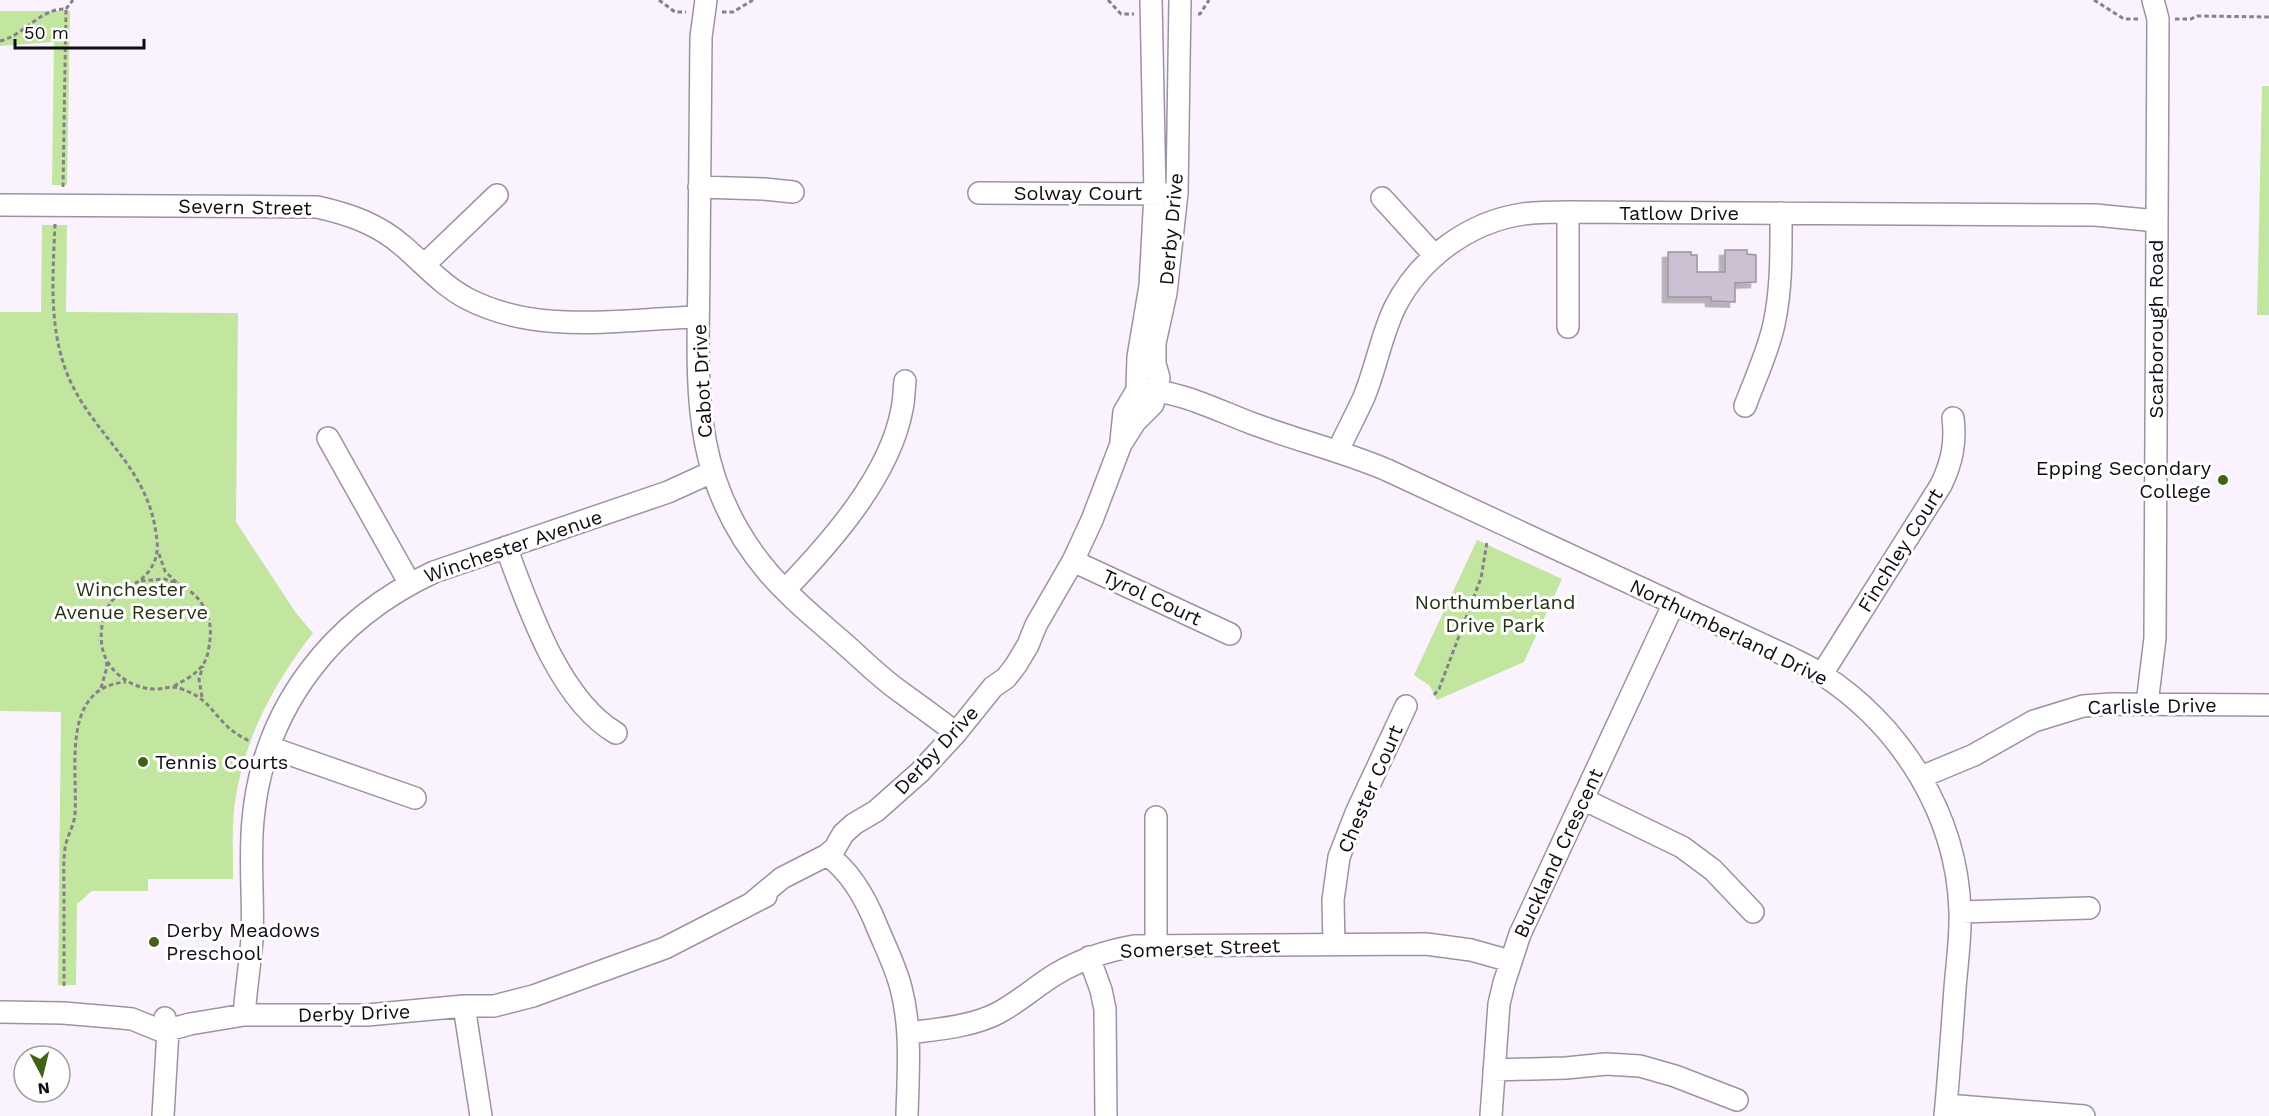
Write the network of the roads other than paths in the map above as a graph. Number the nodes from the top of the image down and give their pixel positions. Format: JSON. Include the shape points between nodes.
{"nodes":[{"id":1,"x":1151,"y":0,"type":"edge"},
{"id":2,"x":1180,"y":0,"type":"edge"},
{"id":3,"x":689,"y":6,"type":"edge"},
{"id":4,"x":712,"y":6,"type":"edge"},
{"id":5,"x":2158,"y":11,"type":"edge"},
{"id":6,"x":701,"y":37,"type":"junction"},
{"id":7,"x":699,"y":187,"type":"junction"},
{"id":8,"x":793,"y":192,"type":"dead end"},
{"id":9,"x":979,"y":193,"type":"dead end"},
{"id":10,"x":1155,"y":194,"type":"junction"},
{"id":11,"x":1176,"y":194,"type":"junction"},
{"id":12,"x":497,"y":195,"type":"dead end"},
{"id":13,"x":1382,"y":198,"type":"dead end"},
{"id":14,"x":0,"y":205,"type":"edge"},
{"id":15,"x":1568,"y":212,"type":"junction"},
{"id":16,"x":1781,"y":213,"type":"junction"},
{"id":17,"x":2157,"y":215,"type":"junction"},
{"id":18,"x":1435,"y":256,"type":"junction"},
{"id":19,"x":424,"y":265,"type":"junction"},
{"id":20,"x":698,"y":322,"type":"junction"},
{"id":21,"x":1568,"y":327,"type":"dead end"},
{"id":22,"x":904,"y":381,"type":"dead end"},
{"id":23,"x":1150,"y":392,"type":"junction"},
{"id":24,"x":1745,"y":406,"type":"dead end"},
{"id":25,"x":1953,"y":417,"type":"dead end"},
{"id":26,"x":328,"y":438,"type":"dead end"},
{"id":27,"x":1346,"y":453,"type":"junction"},
{"id":28,"x":714,"y":477,"type":"junction"},
{"id":29,"x":506,"y":547,"type":"junction"},
{"id":30,"x":1073,"y":561,"type":"junction"},
{"id":31,"x":410,"y":584,"type":"junction"},
{"id":32,"x":785,"y":590,"type":"junction"},
{"id":33,"x":1674,"y":603,"type":"junction"},
{"id":34,"x":1230,"y":634,"type":"dead end"},
{"id":35,"x":1822,"y":674,"type":"junction"},
{"id":36,"x":2155,"y":704,"type":"junction"},
{"id":37,"x":2269,"y":705,"type":"edge"},
{"id":38,"x":1406,"y":706,"type":"dead end"},
{"id":39,"x":616,"y":733,"type":"dead end"},
{"id":40,"x":952,"y":737,"type":"junction"},
{"id":41,"x":260,"y":745,"type":"junction"},
{"id":42,"x":1924,"y":784,"type":"junction"},
{"id":43,"x":415,"y":798,"type":"dead end"},
{"id":44,"x":1582,"y":799,"type":"junction"},
{"id":45,"x":1156,"y":817,"type":"dead end"},
{"id":46,"x":832,"y":862,"type":"junction"},
{"id":47,"x":2089,"y":908,"type":"dead end"},
{"id":48,"x":1753,"y":912,"type":"dead end"},
{"id":49,"x":1960,"y":912,"type":"junction"},
{"id":50,"x":1334,"y":944,"type":"junction"},
{"id":51,"x":1156,"y":945,"type":"junction"},
{"id":52,"x":1089,"y":957,"type":"junction"},
{"id":53,"x":1510,"y":961,"type":"junction"},
{"id":54,"x":464,"y":1006,"type":"junction"},
{"id":55,"x":0,"y":1012,"type":"edge"},
{"id":56,"x":252,"y":1015,"type":"junction"},
{"id":57,"x":164,"y":1025,"type":"junction"},
{"id":58,"x":908,"y":1033,"type":"junction"},
{"id":59,"x":1494,"y":1070,"type":"junction"},
{"id":60,"x":1737,"y":1100,"type":"dead end"},
{"id":61,"x":1946,"y":1111,"type":"edge"},
{"id":62,"x":163,"y":1116,"type":"edge"},
{"id":63,"x":481,"y":1116,"type":"edge"},
{"id":64,"x":907,"y":1116,"type":"edge"},
{"id":65,"x":1106,"y":1116,"type":"edge"},
{"id":66,"x":1491,"y":1116,"type":"edge"},
{"id":67,"x":2084,"y":1116,"type":"edge"}],
"edges":[{"from":1,"to":10,"type":"street","name":"Derby Drive"},
{"from":2,"to":11,"type":"street","name":"Derby Drive"},
{"from":3,"to":6,"type":"street","name":"Cabot Drive"},
{"from":4,"to":6,"type":"street","name":"Cabot Drive"},
{"from":5,"to":17,"type":"street","name":"Scarborough Road"},
{"from":6,"to":7,"type":"street","name":"Cabot Drive"},
{"from":7,"to":8,"type":"street"},
{"from":7,"to":20,"type":"street","name":"Cabot Drive"},
{"from":9,"to":10,"type":"street","name":"Solway Court"},
{"from":10,"to":11,"type":"street","name":"Solway Court"},
{"from":10,"to":23,"type":"street","name":"Derby Drive","via":[[1150,286],[1138,357]]},
{"from":11,"to":23,"type":"street","name":"Derby Drive","via":[[1166,293],[1155,343],[1159,378]]},
{"from":12,"to":19,"type":"street"},
{"from":13,"to":18,"type":"street"},
{"from":14,"to":19,"type":"street","name":"Severn Street","via":[[317,207],[373,225]]},
{"from":15,"to":16,"type":"street","name":"Tatlow Drive"},
{"from":15,"to":18,"type":"street","name":"Tatlow Drive","via":[[1523,214],[1486,223]]},
{"from":15,"to":21,"type":"street"},
{"from":16,"to":17,"type":"street","name":"Tatlow Drive"},
{"from":16,"to":24,"type":"street","via":[[1781,272],[1774,325]]},
{"from":17,"to":36,"type":"street","name":"Scarborough Road"},
{"from":18,"to":27,"type":"street","name":"Tatlow Drive","via":[[1417,274],[1395,307]]},
{"from":19,"to":20,"type":"street","name":"Severn Street","via":[[464,297],[506,315],[552,322],[637,322],[661,326]]},
{"from":20,"to":28,"type":"street","name":"Cabot Drive","via":[[700,410]]},
{"from":22,"to":32,"type":"street","via":[[898,426],[878,472],[839,531]]},
{"from":23,"to":27,"type":"street","name":"Northumberland Drive","via":[[1207,405]]},
{"from":23,"to":30,"type":"street","name":"Derby Drive","via":[[1121,444]]},
{"from":25,"to":35,"type":"street","name":"Finchley Court","via":[[1952,458],[1941,484]]},
{"from":26,"to":31,"type":"street"},
{"from":27,"to":33,"type":"street","name":"Northumberland Drive"},
{"from":28,"to":29,"type":"street","name":"Winchester Avenue"},
{"from":28,"to":32,"type":"street","name":"Cabot Drive","via":[[743,538]]},
{"from":29,"to":31,"type":"street","name":"Winchester Avenue"},
{"from":29,"to":39,"type":"street","via":[[540,632],[568,684],[592,717]]},
{"from":30,"to":34,"type":"street","name":"Tyrol Court"},
{"from":30,"to":40,"type":"street","name":"Derby Drive","via":[[1035,627],[1002,665],[993,687]]},
{"from":31,"to":41,"type":"street","name":"Winchester Avenue","via":[[357,619],[316,662]]},
{"from":32,"to":40,"type":"street","name":"Cabot Drive","via":[[897,689],[933,714]]},
{"from":33,"to":35,"type":"street","name":"Northumberland Drive"},
{"from":33,"to":44,"type":"street","name":"Buckland Crescent"},
{"from":35,"to":42,"type":"street","name":"Northumberland Drive","via":[[1888,730]]},
{"from":36,"to":37,"type":"street","name":"Carlisle Drive"},
{"from":36,"to":42,"type":"street","name":"Carlisle Drive","via":[[2083,706],[2061,711],[2034,721]]},
{"from":38,"to":50,"type":"street","name":"Chester Court","via":[[1339,857],[1333,900]]},
{"from":40,"to":46,"type":"street","name":"Derby Drive","via":[[920,772],[843,834]]},
{"from":41,"to":43,"type":"street"},
{"from":41,"to":56,"type":"street","name":"Winchester Avenue","via":[[253,822]]},
{"from":42,"to":49,"type":"street","name":"Northumberland Drive","via":[[1947,838]]},
{"from":44,"to":48,"type":"street","via":[[1682,847],[1713,870]]},
{"from":44,"to":53,"type":"street","name":"Buckland Crescent"},
{"from":45,"to":51,"type":"street"},
{"from":46,"to":54,"type":"street","name":"Derby Drive","via":[[665,948],[565,984],[500,995]]},
{"from":46,"to":58,"type":"street","via":[[843,892],[882,939],[901,987]]},
{"from":47,"to":49,"type":"street"},
{"from":49,"to":61,"type":"street","name":"Northumberland Drive"},
{"from":50,"to":51,"type":"street","name":"Somerset Street"},
{"from":50,"to":53,"type":"street","name":"Somerset Street","via":[[1447,945]]},
{"from":51,"to":52,"type":"street","name":"Somerset Street"},
{"from":52,"to":58,"type":"street","name":"Somerset Street","via":[[1055,974],[996,1014],[953,1027]]},
{"from":52,"to":65,"type":"street","via":[[1105,1009]]},
{"from":53,"to":59,"type":"street","name":"Buckland Crescent","via":[[1499,1004]]},
{"from":54,"to":56,"type":"street","name":"Derby Drive","via":[[367,1015]]},
{"from":54,"to":63,"type":"street"},
{"from":55,"to":57,"type":"street","via":[[63,1013]]},
{"from":56,"to":57,"type":"street","name":"Derby Drive"},
{"from":57,"to":62,"type":"street","via":[[158,1058]]},
{"from":58,"to":64,"type":"street"},
{"from":59,"to":60,"type":"street","via":[[1632,1065],[1666,1073]]},
{"from":59,"to":66,"type":"street","name":"Buckland Crescent"},
{"from":61,"to":67,"type":"street"}]}
